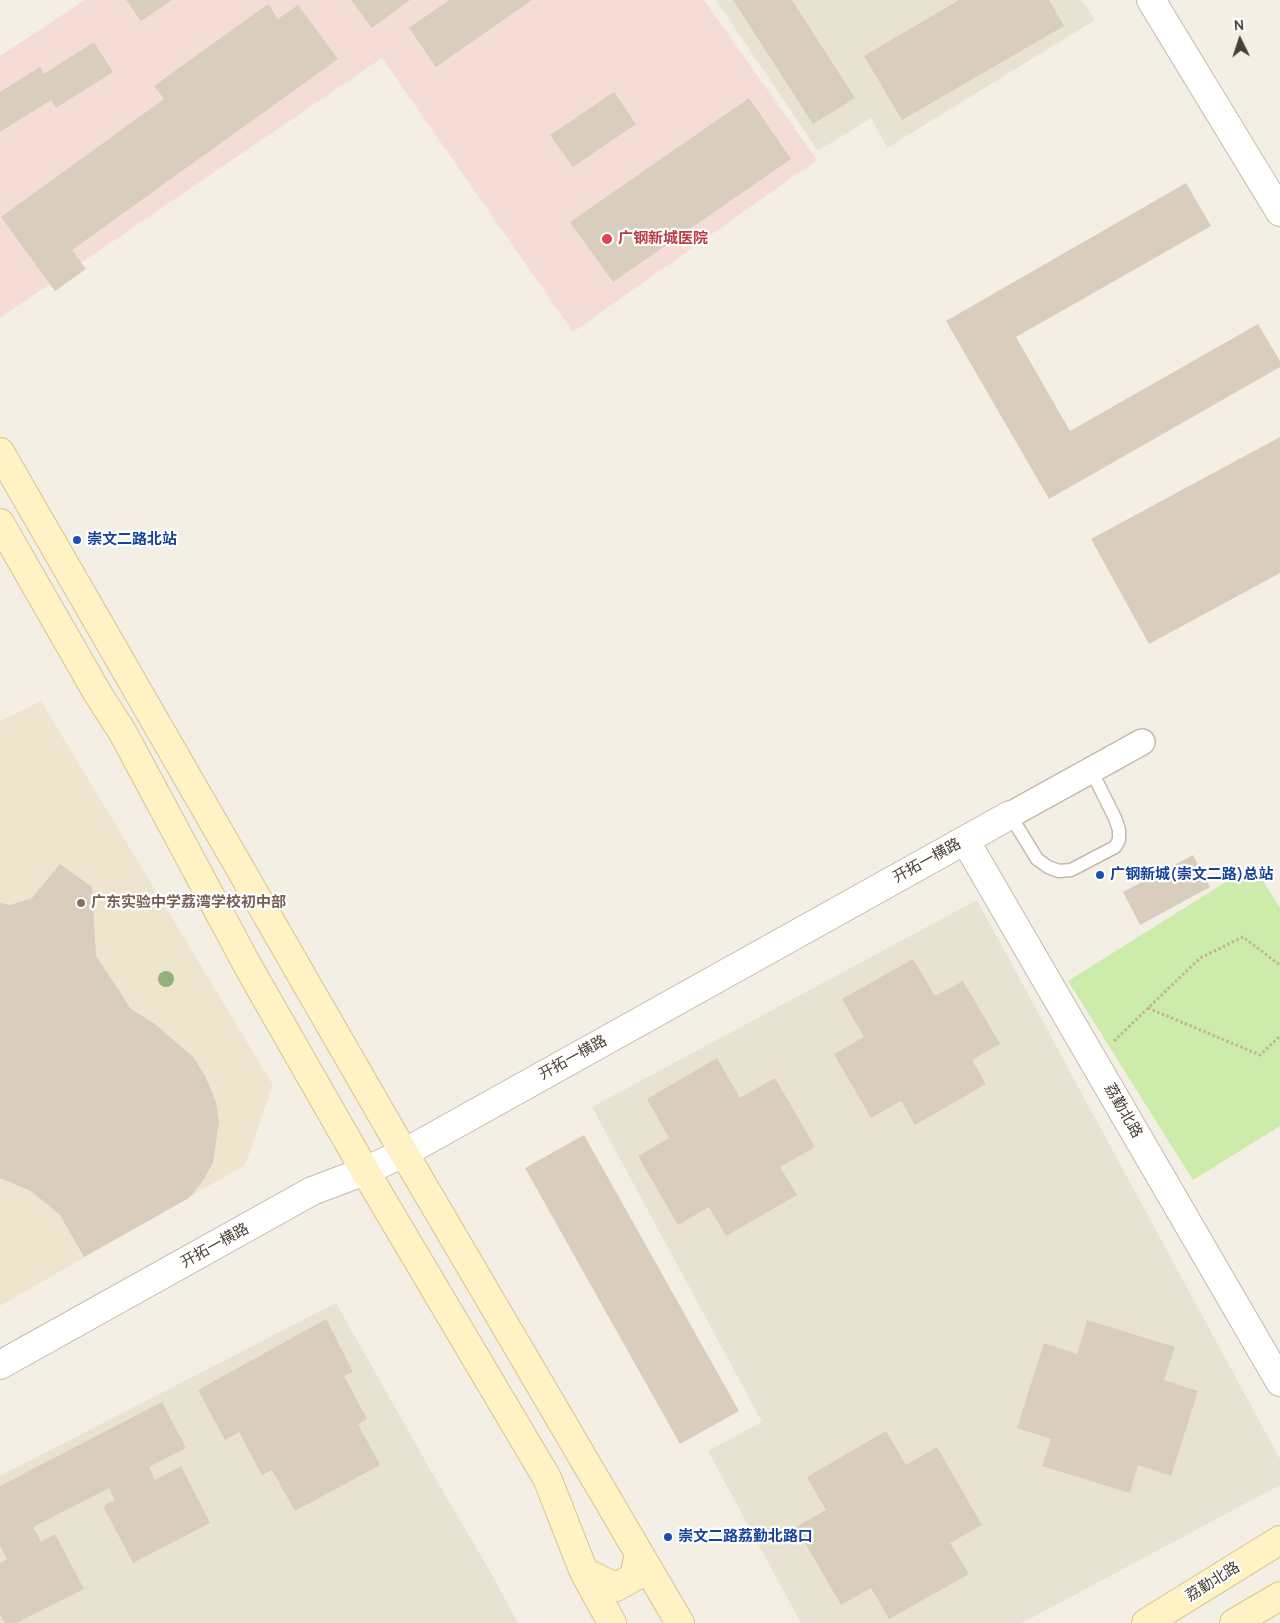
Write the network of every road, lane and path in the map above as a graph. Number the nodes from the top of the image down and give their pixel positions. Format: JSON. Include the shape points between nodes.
{"nodes":[{"id":1,"x":1151,"y":0,"type":"edge"},
{"id":2,"x":1280,"y":212,"type":"edge"},
{"id":3,"x":0,"y":452,"type":"edge"},
{"id":4,"x":0,"y":523,"type":"edge"},
{"id":5,"x":1142,"y":742,"type":"dead end"},
{"id":6,"x":1091,"y":770,"type":"junction"},
{"id":7,"x":1010,"y":815,"type":"junction"},
{"id":8,"x":965,"y":840,"type":"junction"},
{"id":9,"x":1280,"y":965,"type":"edge"},
{"id":10,"x":1148,"y":1008,"type":"junction"},
{"id":11,"x":1280,"y":1036,"type":"edge"},
{"id":12,"x":1094,"y":1061,"type":"junction"},
{"id":13,"x":404,"y":1153,"type":"junction"},
{"id":14,"x":365,"y":1171,"type":"junction"},
{"id":15,"x":0,"y":1365,"type":"edge"},
{"id":16,"x":1280,"y":1382,"type":"edge"},
{"id":17,"x":1280,"y":1540,"type":"edge"},
{"id":18,"x":639,"y":1554,"type":"junction"},
{"id":19,"x":584,"y":1572,"type":"junction"},
{"id":20,"x":1280,"y":1596,"type":"edge"},
{"id":21,"x":612,"y":1623,"type":"edge"},
{"id":22,"x":680,"y":1623,"type":"edge"},
{"id":23,"x":690,"y":1623,"type":"edge"},
{"id":24,"x":1146,"y":1623,"type":"edge"},
{"id":25,"x":1234,"y":1623,"type":"edge"}],
"edges":[{"from":1,"to":2,"type":"street"},
{"from":3,"to":13,"type":"main road"},
{"from":4,"to":14,"type":"main road","via":[[123,733],[250,970]]},
{"from":5,"to":6,"type":"street","name":"开拓一横路"},
{"from":6,"to":7,"type":"street","name":"开拓一横路"},
{"from":6,"to":7,"type":"lane","via":[[1116,818],[1119,840],[1115,847],[1072,870],[1058,871],[1037,859]]},
{"from":7,"to":8,"type":"street","name":"开拓一横路"},
{"from":8,"to":12,"type":"street","name":"荔勤北路"},
{"from":8,"to":13,"type":"street","name":"开拓一横路"},
{"from":9,"to":10,"type":"path","via":[[1243,937],[1200,958]]},
{"from":10,"to":11,"type":"path","via":[[1260,1055]]},
{"from":10,"to":12,"type":"path"},
{"from":12,"to":16,"type":"street","name":"荔勤北路"},
{"from":13,"to":14,"type":"street","name":"开拓一横路"},
{"from":13,"to":18,"type":"main road"},
{"from":14,"to":15,"type":"street","name":"开拓一横路","via":[[312,1192]]},
{"from":14,"to":19,"type":"main road","via":[[547,1478]]},
{"from":17,"to":24,"type":"main road","name":"荔勤北路"},
{"from":18,"to":19,"type":"main road","via":[[634,1577],[616,1587]]},
{"from":18,"to":22,"type":"main road"},
{"from":18,"to":23,"type":"main road"},
{"from":19,"to":21,"type":"main road"},
{"from":20,"to":25,"type":"main road"}]}
